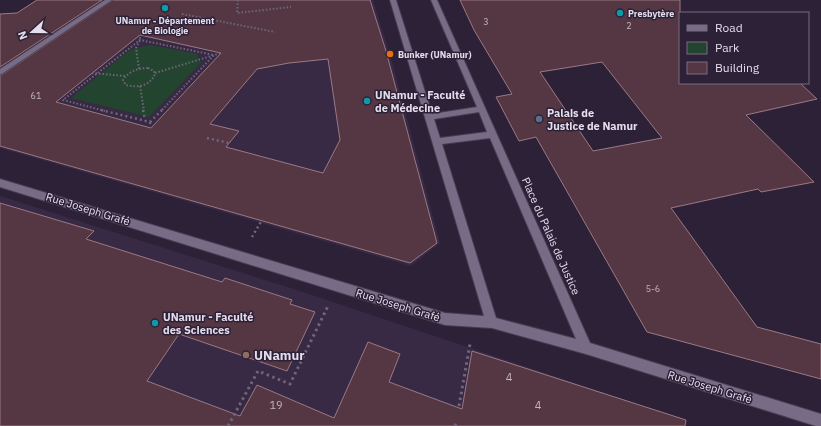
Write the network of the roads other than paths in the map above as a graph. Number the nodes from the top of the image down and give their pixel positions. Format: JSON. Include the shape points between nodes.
{"nodes":[{"id":1,"x":109,"y":0,"type":"edge"},
{"id":2,"x":393,"y":0,"type":"edge"},
{"id":3,"x":434,"y":0,"type":"edge"},
{"id":4,"x":0,"y":73,"type":"edge"},
{"id":5,"x":482,"y":109,"type":"junction"},
{"id":6,"x":429,"y":117,"type":"junction"},
{"id":7,"x":493,"y":134,"type":"junction"},
{"id":8,"x":437,"y":142,"type":"junction"},
{"id":9,"x":0,"y":182,"type":"edge"},
{"id":10,"x":492,"y":322,"type":"junction"},
{"id":11,"x":586,"y":348,"type":"junction"},
{"id":12,"x":821,"y":421,"type":"edge"}],
"edges":[{"from":1,"to":4,"type":"street"},
{"from":2,"to":6,"type":"street"},
{"from":3,"to":5,"type":"street","name":"Place du Palais de Justice"},
{"from":5,"to":6,"type":"street"},
{"from":5,"to":7,"type":"street","name":"Place du Palais de Justice"},
{"from":6,"to":8,"type":"street"},
{"from":7,"to":8,"type":"street"},
{"from":7,"to":11,"type":"street","name":"Place du Palais de Justice"},
{"from":8,"to":10,"type":"street"},
{"from":9,"to":10,"type":"street","name":"Rue Joseph Grafé","via":[[445,319]]},
{"from":10,"to":11,"type":"street","name":"Rue Joseph Grafé"},
{"from":11,"to":12,"type":"street","name":"Rue Joseph Grafé"}]}
